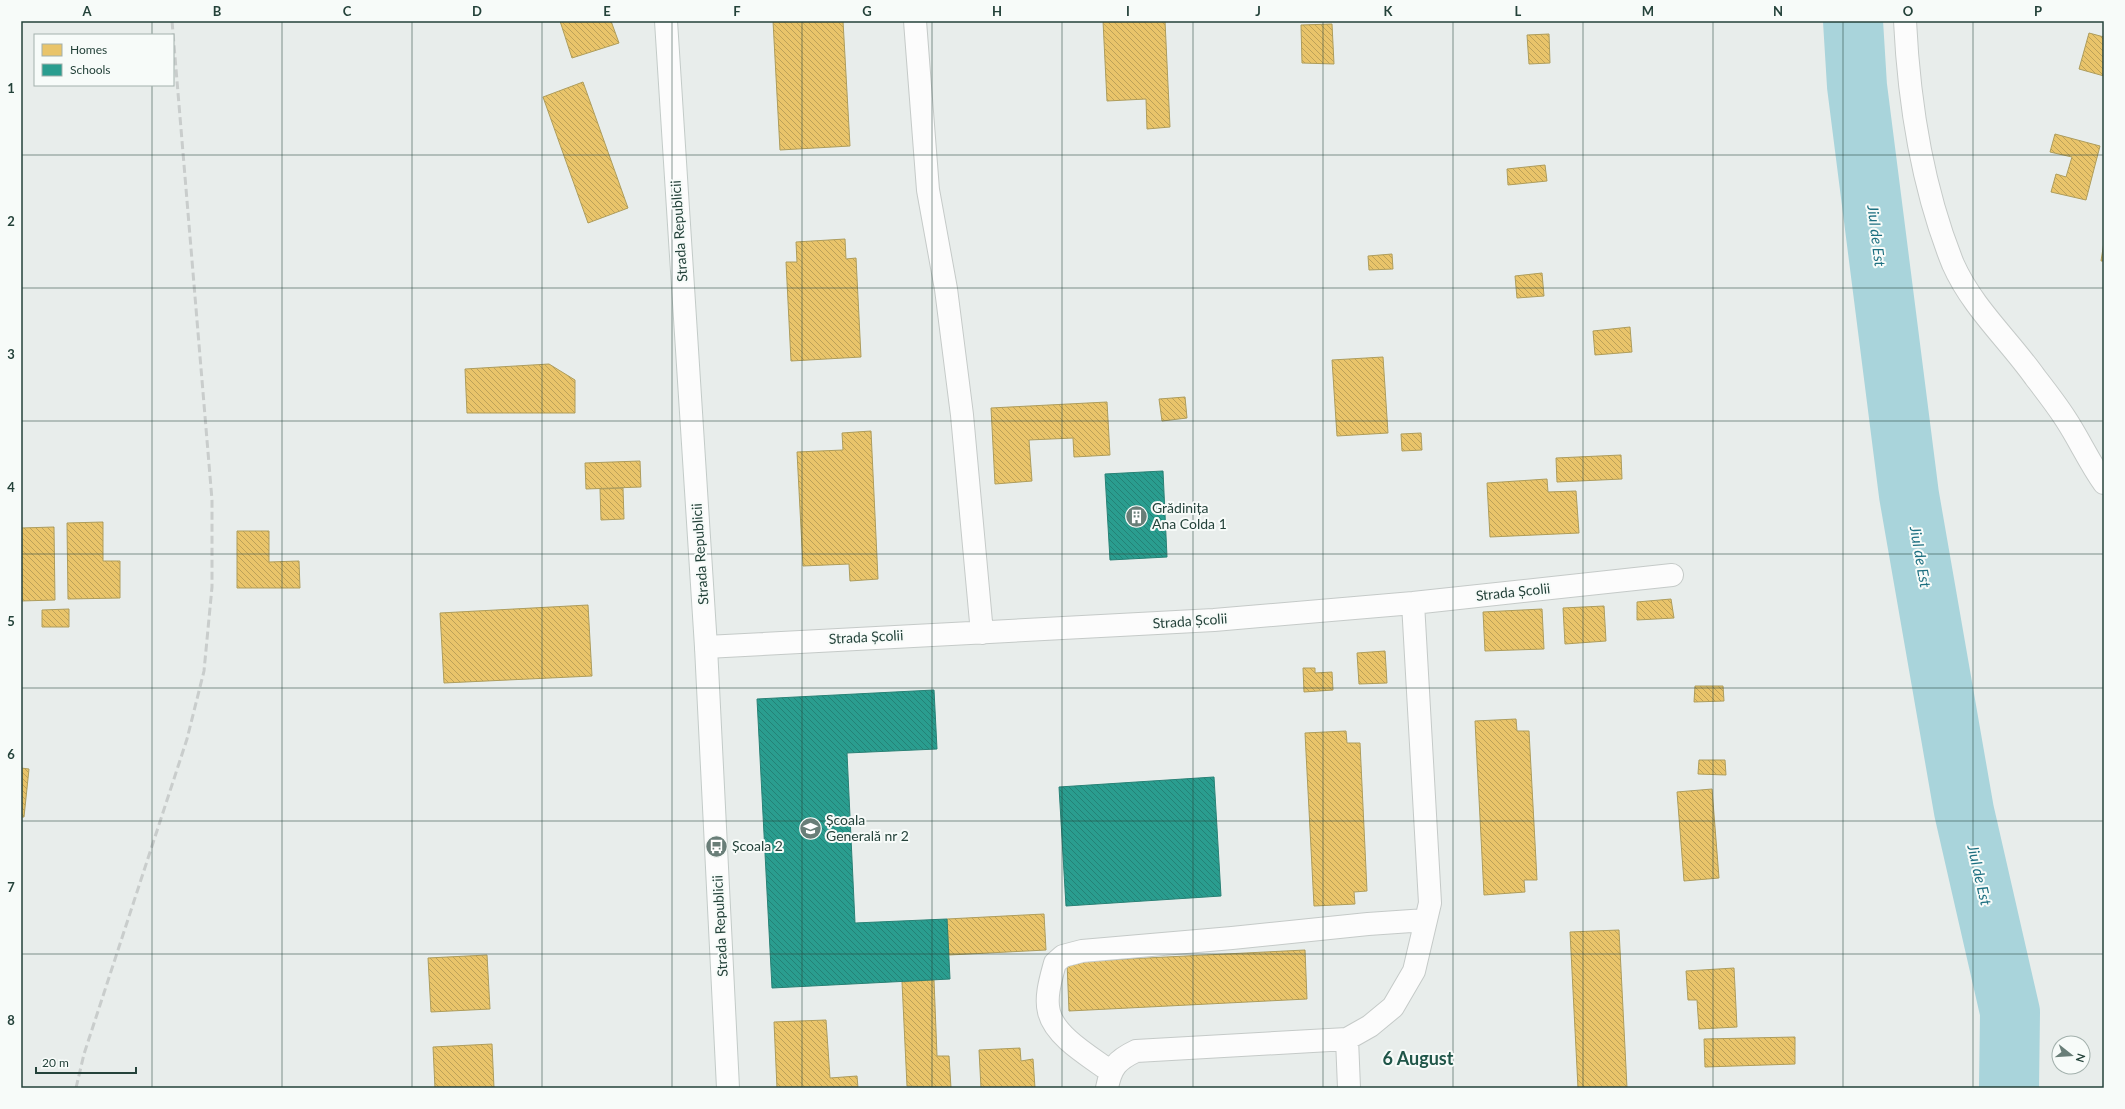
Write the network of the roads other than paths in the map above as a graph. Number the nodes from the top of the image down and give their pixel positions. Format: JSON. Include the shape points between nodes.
{"nodes":[{"id":1,"x":666,"y":21,"type":"edge"},
{"id":2,"x":915,"y":21,"type":"edge"},
{"id":3,"x":1905,"y":21,"type":"edge"},
{"id":4,"x":2104,"y":483,"type":"edge"},
{"id":5,"x":1672,"y":575,"type":"dead end"},
{"id":6,"x":1413,"y":603,"type":"junction"},
{"id":7,"x":982,"y":632,"type":"junction"},
{"id":8,"x":706,"y":647,"type":"junction"},
{"id":9,"x":1426,"y":920,"type":"junction"},
{"id":10,"x":1347,"y":1039,"type":"junction"},
{"id":11,"x":1109,"y":1080,"type":"edge"},
{"id":12,"x":728,"y":1088,"type":"edge"},
{"id":13,"x":1349,"y":1088,"type":"edge"}],
"edges":[{"from":1,"to":8,"type":"street","name":"Strada Republicii"},
{"from":2,"to":7,"type":"street","via":[[928,190],[946,289],[962,415]]},
{"from":3,"to":4,"type":"street","via":[[1911,98],[1923,168],[1954,265],[2004,341],[2030,369],[2066,418],[2090,464]]},
{"from":5,"to":6,"type":"street","name":"Strada Școlii"},
{"from":6,"to":7,"type":"street","name":"Strada Școlii","via":[[1214,620]]},
{"from":6,"to":9,"type":"street","via":[[1428,848],[1430,903]]},
{"from":7,"to":8,"type":"street","name":"Strada Școlii"},
{"from":8,"to":12,"type":"street","name":"Strada Republicii"},
{"from":9,"to":10,"type":"street","via":[[1414,971],[1393,1007],[1370,1026]]},
{"from":9,"to":11,"type":"street","via":[[1082,951],[1063,956],[1055,963],[1049,988],[1049,1012],[1061,1034]]},
{"from":10,"to":11,"type":"street","via":[[1136,1051],[1122,1057]]},
{"from":10,"to":13,"type":"street"}]}
